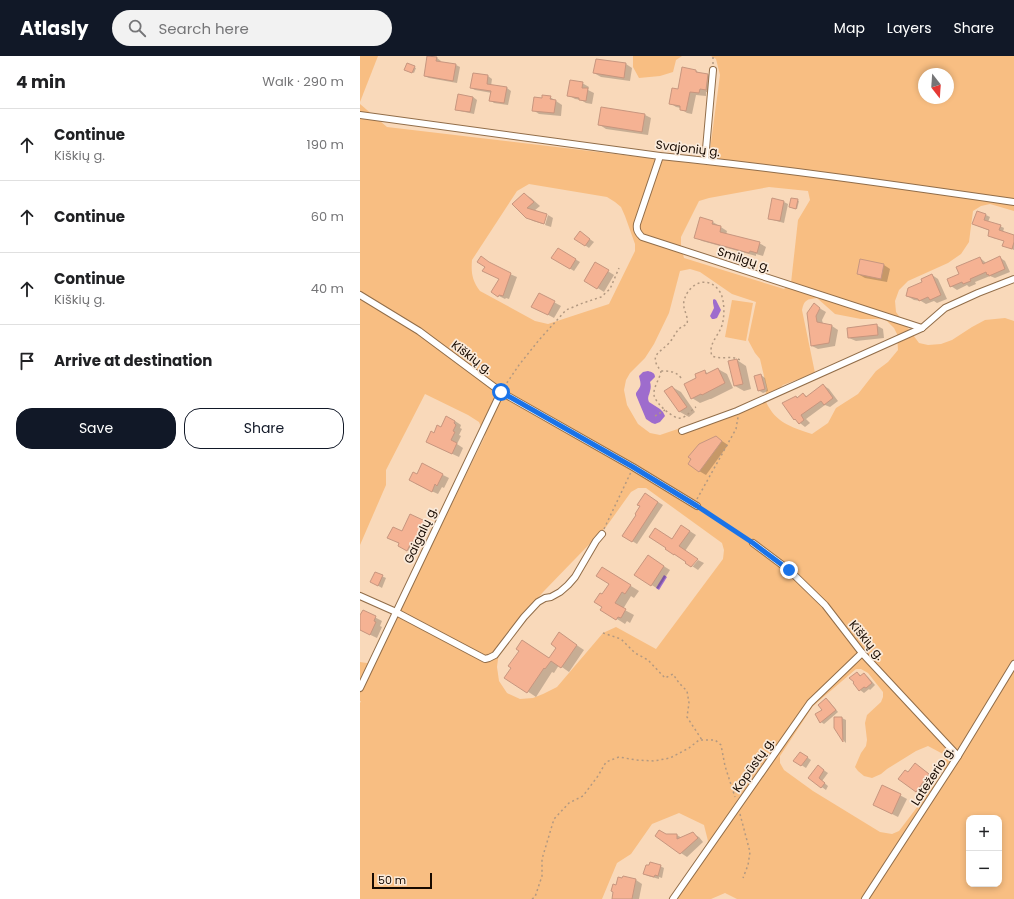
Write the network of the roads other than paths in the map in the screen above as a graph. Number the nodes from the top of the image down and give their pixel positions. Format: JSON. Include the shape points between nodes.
{"nodes":[{"id":1,"x":713,"y":70,"type":"dead end"},
{"id":2,"x":360,"y":115,"type":"edge"},
{"id":3,"x":660,"y":156,"type":"junction"},
{"id":4,"x":705,"y":160,"type":"junction"},
{"id":5,"x":1014,"y":202,"type":"edge"},
{"id":6,"x":1014,"y":279,"type":"edge"},
{"id":7,"x":360,"y":295,"type":"edge"},
{"id":8,"x":922,"y":328,"type":"junction"},
{"id":9,"x":501,"y":392,"type":"junction"},
{"id":10,"x":682,"y":431,"type":"dead end"},
{"id":11,"x":695,"y":505,"type":"road end"},
{"id":12,"x":602,"y":534,"type":"road end"},
{"id":13,"x":753,"y":543,"type":"road end"},
{"id":14,"x":360,"y":596,"type":"edge"},
{"id":15,"x":396,"y":612,"type":"junction"},
{"id":16,"x":862,"y":653,"type":"junction"},
{"id":17,"x":1014,"y":664,"type":"edge"},
{"id":18,"x":360,"y":688,"type":"edge"},
{"id":19,"x":958,"y":756,"type":"junction"},
{"id":20,"x":673,"y":899,"type":"edge"},
{"id":21,"x":865,"y":899,"type":"edge"}],
"edges":[{"from":1,"to":4,"type":"street"},
{"from":2,"to":3,"type":"street","name":"Svajonių g."},
{"from":3,"to":4,"type":"street","name":"Svajonių g."},
{"from":3,"to":8,"type":"street","name":"Smilgų g.","via":[[636,228],[642,237]]},
{"from":4,"to":5,"type":"street","name":"Svajonių g."},
{"from":6,"to":8,"type":"street","via":[[945,308]]},
{"from":7,"to":9,"type":"street","name":"Kiškių g.","via":[[419,331]]},
{"from":8,"to":10,"type":"street","via":[[737,411]]},
{"from":9,"to":11,"type":"street","name":"Kiškių g."},
{"from":9,"to":15,"type":"street","name":"Gaigalų g."},
{"from":12,"to":15,"type":"street","via":[[568,585],[560,592],[538,602],[489,658],[485,659]]},
{"from":13,"to":16,"type":"street","name":"Kiškių g.","via":[[789,570],[824,605]]},
{"from":14,"to":15,"type":"street"},
{"from":15,"to":18,"type":"street","name":"Gaigalų g."},
{"from":16,"to":19,"type":"street","name":"Kiškių g."},
{"from":16,"to":20,"type":"street","name":"Kopūstų g.","via":[[810,703]]},
{"from":17,"to":19,"type":"street","name":"Latežerio g."},
{"from":19,"to":21,"type":"street","name":"Latežerio g."}]}
